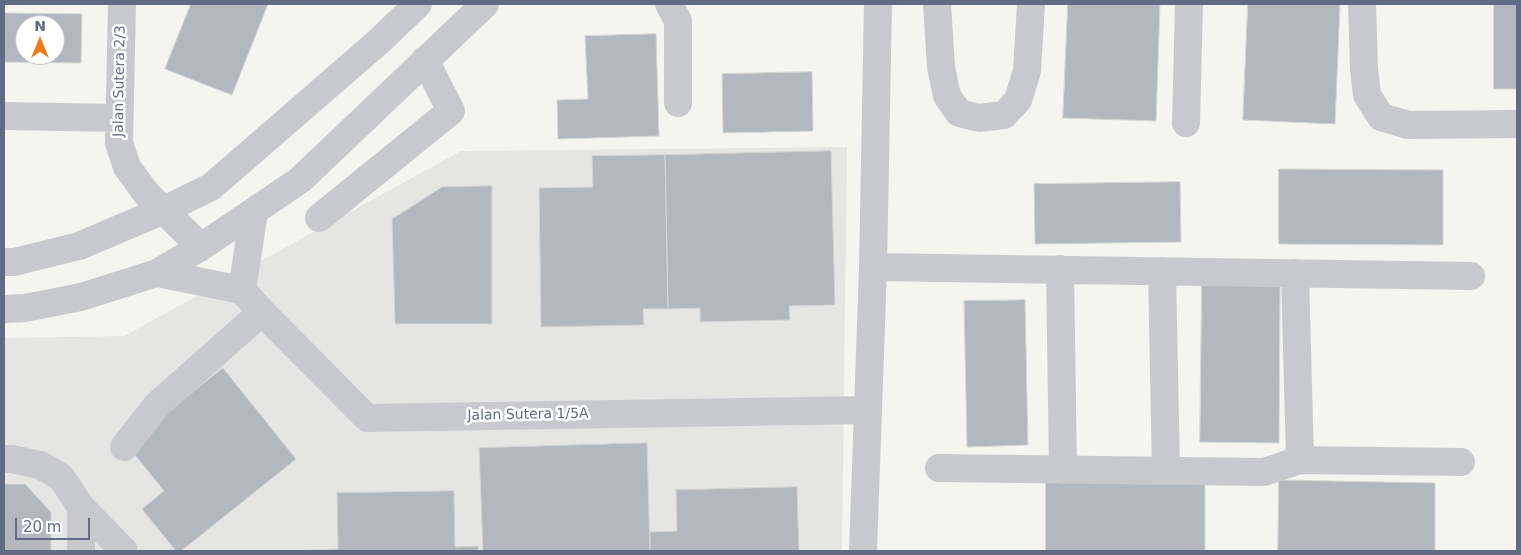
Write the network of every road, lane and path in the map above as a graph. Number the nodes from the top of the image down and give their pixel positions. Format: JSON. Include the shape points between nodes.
{"nodes":[{"id":1,"x":122,"y":4,"type":"edge"},
{"id":2,"x":418,"y":4,"type":"edge"},
{"id":3,"x":485,"y":4,"type":"edge"},
{"id":4,"x":669,"y":4,"type":"edge"},
{"id":5,"x":878,"y":4,"type":"edge"},
{"id":6,"x":937,"y":4,"type":"edge"},
{"id":7,"x":1031,"y":4,"type":"edge"},
{"id":8,"x":1190,"y":4,"type":"edge"},
{"id":9,"x":1362,"y":4,"type":"edge"},
{"id":10,"x":425,"y":60,"type":"junction"},
{"id":11,"x":678,"y":103,"type":"dead end"},
{"id":12,"x":4,"y":116,"type":"edge"},
{"id":13,"x":119,"y":118,"type":"junction"},
{"id":14,"x":1186,"y":122,"type":"dead end"},
{"id":15,"x":1517,"y":124,"type":"edge"},
{"id":16,"x":164,"y":210,"type":"junction"},
{"id":17,"x":254,"y":212,"type":"junction"},
{"id":18,"x":320,"y":218,"type":"dead end"},
{"id":19,"x":201,"y":247,"type":"junction"},
{"id":20,"x":4,"y":262,"type":"edge"},
{"id":21,"x":873,"y":267,"type":"junction"},
{"id":22,"x":1060,"y":269,"type":"junction"},
{"id":23,"x":1162,"y":271,"type":"junction"},
{"id":24,"x":156,"y":273,"type":"junction"},
{"id":25,"x":1295,"y":273,"type":"junction"},
{"id":26,"x":1471,"y":276,"type":"dead end"},
{"id":27,"x":242,"y":290,"type":"junction"},
{"id":28,"x":4,"y":309,"type":"edge"},
{"id":29,"x":262,"y":312,"type":"junction"},
{"id":30,"x":868,"y":410,"type":"junction"},
{"id":31,"x":124,"y":447,"type":"dead end"},
{"id":32,"x":4,"y":459,"type":"edge"},
{"id":33,"x":1300,"y":460,"type":"junction"},
{"id":34,"x":1460,"y":462,"type":"dead end"},
{"id":35,"x":939,"y":468,"type":"dead end"},
{"id":36,"x":1063,"y":470,"type":"junction"},
{"id":37,"x":1166,"y":471,"type":"junction"},
{"id":38,"x":81,"y":507,"type":"junction"},
{"id":39,"x":81,"y":551,"type":"edge"},
{"id":40,"x":124,"y":551,"type":"edge"},
{"id":41,"x":863,"y":551,"type":"edge"}],
"edges":[{"from":1,"to":13,"type":"street","name":"Jalan Sutera 2/3"},
{"from":2,"to":16,"type":"street","via":[[211,187]]},
{"from":3,"to":10,"type":"street"},
{"from":4,"to":11,"type":"street","via":[[678,21]]},
{"from":5,"to":21,"type":"street"},
{"from":6,"to":7,"type":"street","via":[[941,67],[947,96],[959,113],[979,118],[1004,115],[1018,100],[1026,71]]},
{"from":8,"to":14,"type":"street"},
{"from":9,"to":15,"type":"street","via":[[1367,95],[1381,117],[1408,125]]},
{"from":10,"to":17,"type":"street","via":[[300,180]]},
{"from":10,"to":18,"type":"street","via":[[451,111]]},
{"from":12,"to":13,"type":"street"},
{"from":13,"to":16,"type":"street","name":"Jalan Sutera 2/3","via":[[119,143],[127,167],[146,193]]},
{"from":16,"to":19,"type":"street","name":"Jalan Sutera 2/3"},
{"from":16,"to":20,"type":"street","via":[[79,246]]},
{"from":17,"to":19,"type":"street"},
{"from":17,"to":27,"type":"street"},
{"from":19,"to":24,"type":"street"},
{"from":21,"to":22,"type":"street"},
{"from":21,"to":30,"type":"street"},
{"from":22,"to":23,"type":"street"},
{"from":22,"to":36,"type":"street"},
{"from":23,"to":25,"type":"street"},
{"from":23,"to":37,"type":"street"},
{"from":24,"to":27,"type":"street"},
{"from":24,"to":28,"type":"street","via":[[81,297]]},
{"from":25,"to":26,"type":"street"},
{"from":25,"to":33,"type":"street"},
{"from":27,"to":29,"type":"street","name":"Jalan Sutera 1/5A"},
{"from":29,"to":30,"type":"street","name":"Jalan Sutera 1/5A","via":[[367,418]]},
{"from":29,"to":31,"type":"street","via":[[157,405]]},
{"from":30,"to":41,"type":"street"},
{"from":32,"to":38,"type":"street","via":[[40,465],[61,477]]},
{"from":33,"to":34,"type":"street"},
{"from":33,"to":37,"type":"street","via":[[1264,472]]},
{"from":35,"to":36,"type":"street"},
{"from":36,"to":37,"type":"street"},
{"from":38,"to":39,"type":"street"},
{"from":38,"to":40,"type":"street"}]}
